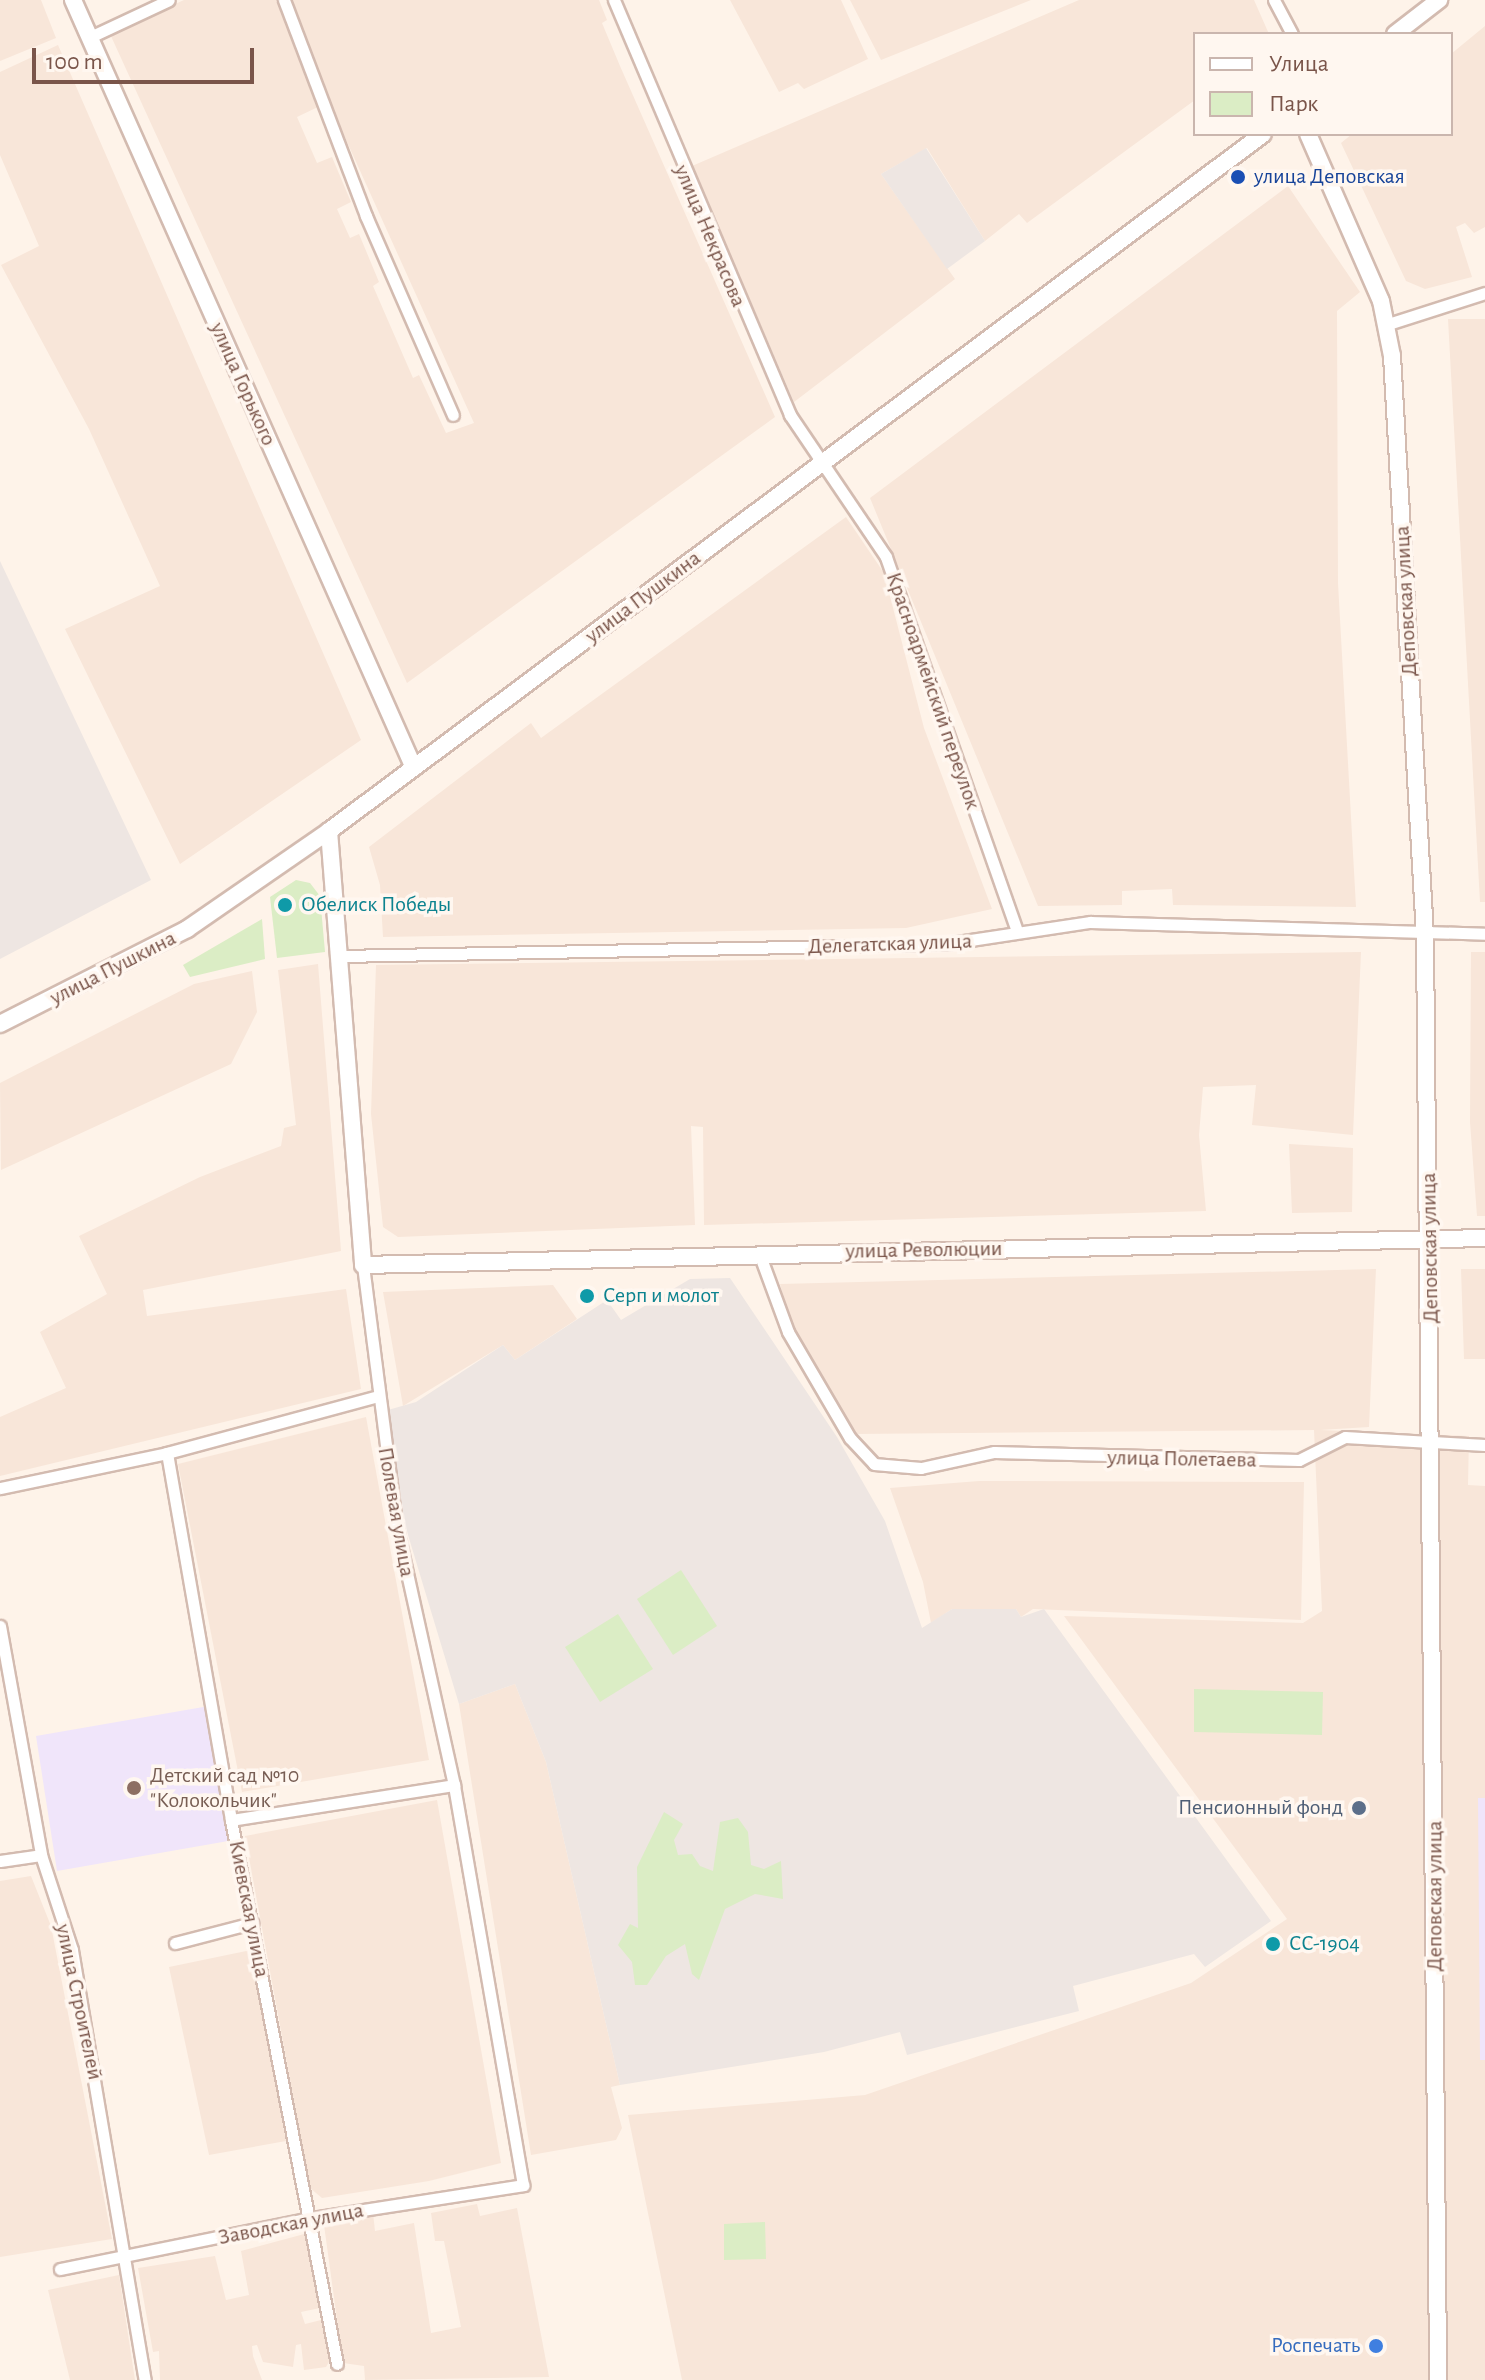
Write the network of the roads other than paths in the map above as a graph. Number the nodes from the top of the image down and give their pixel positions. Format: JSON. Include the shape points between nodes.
{"nodes":[{"id":1,"x":73,"y":0,"type":"edge"},
{"id":2,"x":169,"y":0,"type":"edge"},
{"id":3,"x":284,"y":0,"type":"edge"},
{"id":4,"x":614,"y":0,"type":"edge"},
{"id":5,"x":1274,"y":0,"type":"edge"},
{"id":6,"x":1439,"y":0,"type":"edge"},
{"id":7,"x":1291,"y":32,"type":"edge"},
{"id":8,"x":1398,"y":32,"type":"edge"},
{"id":9,"x":88,"y":38,"type":"junction"},
{"id":10,"x":1260,"y":136,"type":"edge"},
{"id":11,"x":1309,"y":136,"type":"edge"},
{"id":12,"x":1485,"y":293,"type":"edge"},
{"id":13,"x":1388,"y":324,"type":"junction"},
{"id":14,"x":453,"y":415,"type":"dead end"},
{"id":15,"x":821,"y":465,"type":"junction"},
{"id":16,"x":414,"y":768,"type":"junction"},
{"id":17,"x":329,"y":831,"type":"junction"},
{"id":18,"x":1017,"y":932,"type":"junction"},
{"id":19,"x":1485,"y":934,"type":"edge"},
{"id":20,"x":1425,"y":935,"type":"junction"},
{"id":21,"x":341,"y":956,"type":"junction"},
{"id":22,"x":0,"y":1024,"type":"edge"},
{"id":23,"x":1485,"y":1238,"type":"edge"},
{"id":24,"x":1430,"y":1239,"type":"junction"},
{"id":25,"x":759,"y":1253,"type":"junction"},
{"id":26,"x":363,"y":1265,"type":"junction"},
{"id":27,"x":378,"y":1396,"type":"junction"},
{"id":28,"x":1431,"y":1441,"type":"junction"},
{"id":29,"x":1485,"y":1445,"type":"edge"},
{"id":30,"x":167,"y":1453,"type":"junction"},
{"id":31,"x":0,"y":1488,"type":"edge"},
{"id":32,"x":0,"y":1626,"type":"edge"},
{"id":33,"x":454,"y":1785,"type":"junction"},
{"id":34,"x":231,"y":1820,"type":"junction"},
{"id":35,"x":41,"y":1855,"type":"junction"},
{"id":36,"x":0,"y":1861,"type":"edge"},
{"id":37,"x":252,"y":1923,"type":"junction"},
{"id":38,"x":175,"y":1943,"type":"dead end"},
{"id":39,"x":523,"y":2185,"type":"joint"},
{"id":40,"x":311,"y":2218,"type":"junction"},
{"id":41,"x":127,"y":2259,"type":"junction"},
{"id":42,"x":60,"y":2269,"type":"dead end"},
{"id":43,"x":337,"y":2364,"type":"dead end"},
{"id":44,"x":145,"y":2380,"type":"edge"},
{"id":45,"x":1438,"y":2380,"type":"edge"}],
"edges":[{"from":1,"to":9,"type":"street","name":"улица Горького"},
{"from":2,"to":9,"type":"street"},
{"from":3,"to":14,"type":"street","via":[[366,216]]},
{"from":4,"to":15,"type":"street","name":"улица Некрасова","via":[[749,327]]},
{"from":5,"to":7,"type":"street"},
{"from":6,"to":8,"type":"street"},
{"from":9,"to":16,"type":"street","name":"улица Горького"},
{"from":10,"to":15,"type":"street","name":"улица Пушкина"},
{"from":11,"to":13,"type":"street","name":"Деповская улица"},
{"from":12,"to":13,"type":"street"},
{"from":13,"to":20,"type":"street","name":"Деповская улица"},
{"from":15,"to":16,"type":"street","name":"улица Пушкина"},
{"from":15,"to":18,"type":"street","name":"Красноармейский переулок","via":[[886,557]]},
{"from":16,"to":17,"type":"street","name":"улица Пушкина"},
{"from":17,"to":21,"type":"street","name":"Полевая улица"},
{"from":17,"to":22,"type":"street","name":"улица Пушкина","via":[[187,929]]},
{"from":18,"to":20,"type":"street","name":"Делегатская улица","via":[[1090,922]]},
{"from":18,"to":21,"type":"street","name":"Делегатская улица","via":[[944,944]]},
{"from":19,"to":20,"type":"street","name":"Делегатская улица"},
{"from":20,"to":24,"type":"street","name":"Деповская улица"},
{"from":21,"to":26,"type":"street","name":"Полевая улица"},
{"from":23,"to":24,"type":"street","name":"улица Революции"},
{"from":24,"to":25,"type":"street","name":"улица Революции"},
{"from":24,"to":28,"type":"street","name":"Деповская улица"},
{"from":25,"to":26,"type":"street","name":"улица Революции"},
{"from":25,"to":28,"type":"street","name":"улица Полетаева","via":[[788,1332],[850,1438],[874,1464],[921,1468],[994,1452],[1299,1460],[1345,1437]]},
{"from":26,"to":27,"type":"street","name":"Полевая улица"},
{"from":27,"to":30,"type":"street"},
{"from":27,"to":33,"type":"street","name":"Полевая улица","via":[[396,1523]]},
{"from":28,"to":29,"type":"street","name":"улица Полетаева"},
{"from":28,"to":45,"type":"street","name":"Деповская улица"},
{"from":30,"to":31,"type":"street"},
{"from":30,"to":34,"type":"street","name":"Киевская улица"},
{"from":32,"to":35,"type":"street","name":"улица Строителей"},
{"from":33,"to":34,"type":"street"},
{"from":33,"to":39,"type":"street","name":"Полевая улица"},
{"from":34,"to":37,"type":"street","name":"Киевская улица"},
{"from":35,"to":36,"type":"street"},
{"from":35,"to":41,"type":"street","name":"улица Строителей","via":[[72,1950]]},
{"from":37,"to":38,"type":"street"},
{"from":37,"to":40,"type":"street","name":"Киевская улица"},
{"from":39,"to":40,"type":"street","name":"Заводская улица"},
{"from":40,"to":41,"type":"street","name":"Заводская улица"},
{"from":40,"to":43,"type":"street","name":"Киевская улица"},
{"from":41,"to":42,"type":"street","name":"Заводская улица"},
{"from":41,"to":44,"type":"street","name":"улица Строителей"}]}
